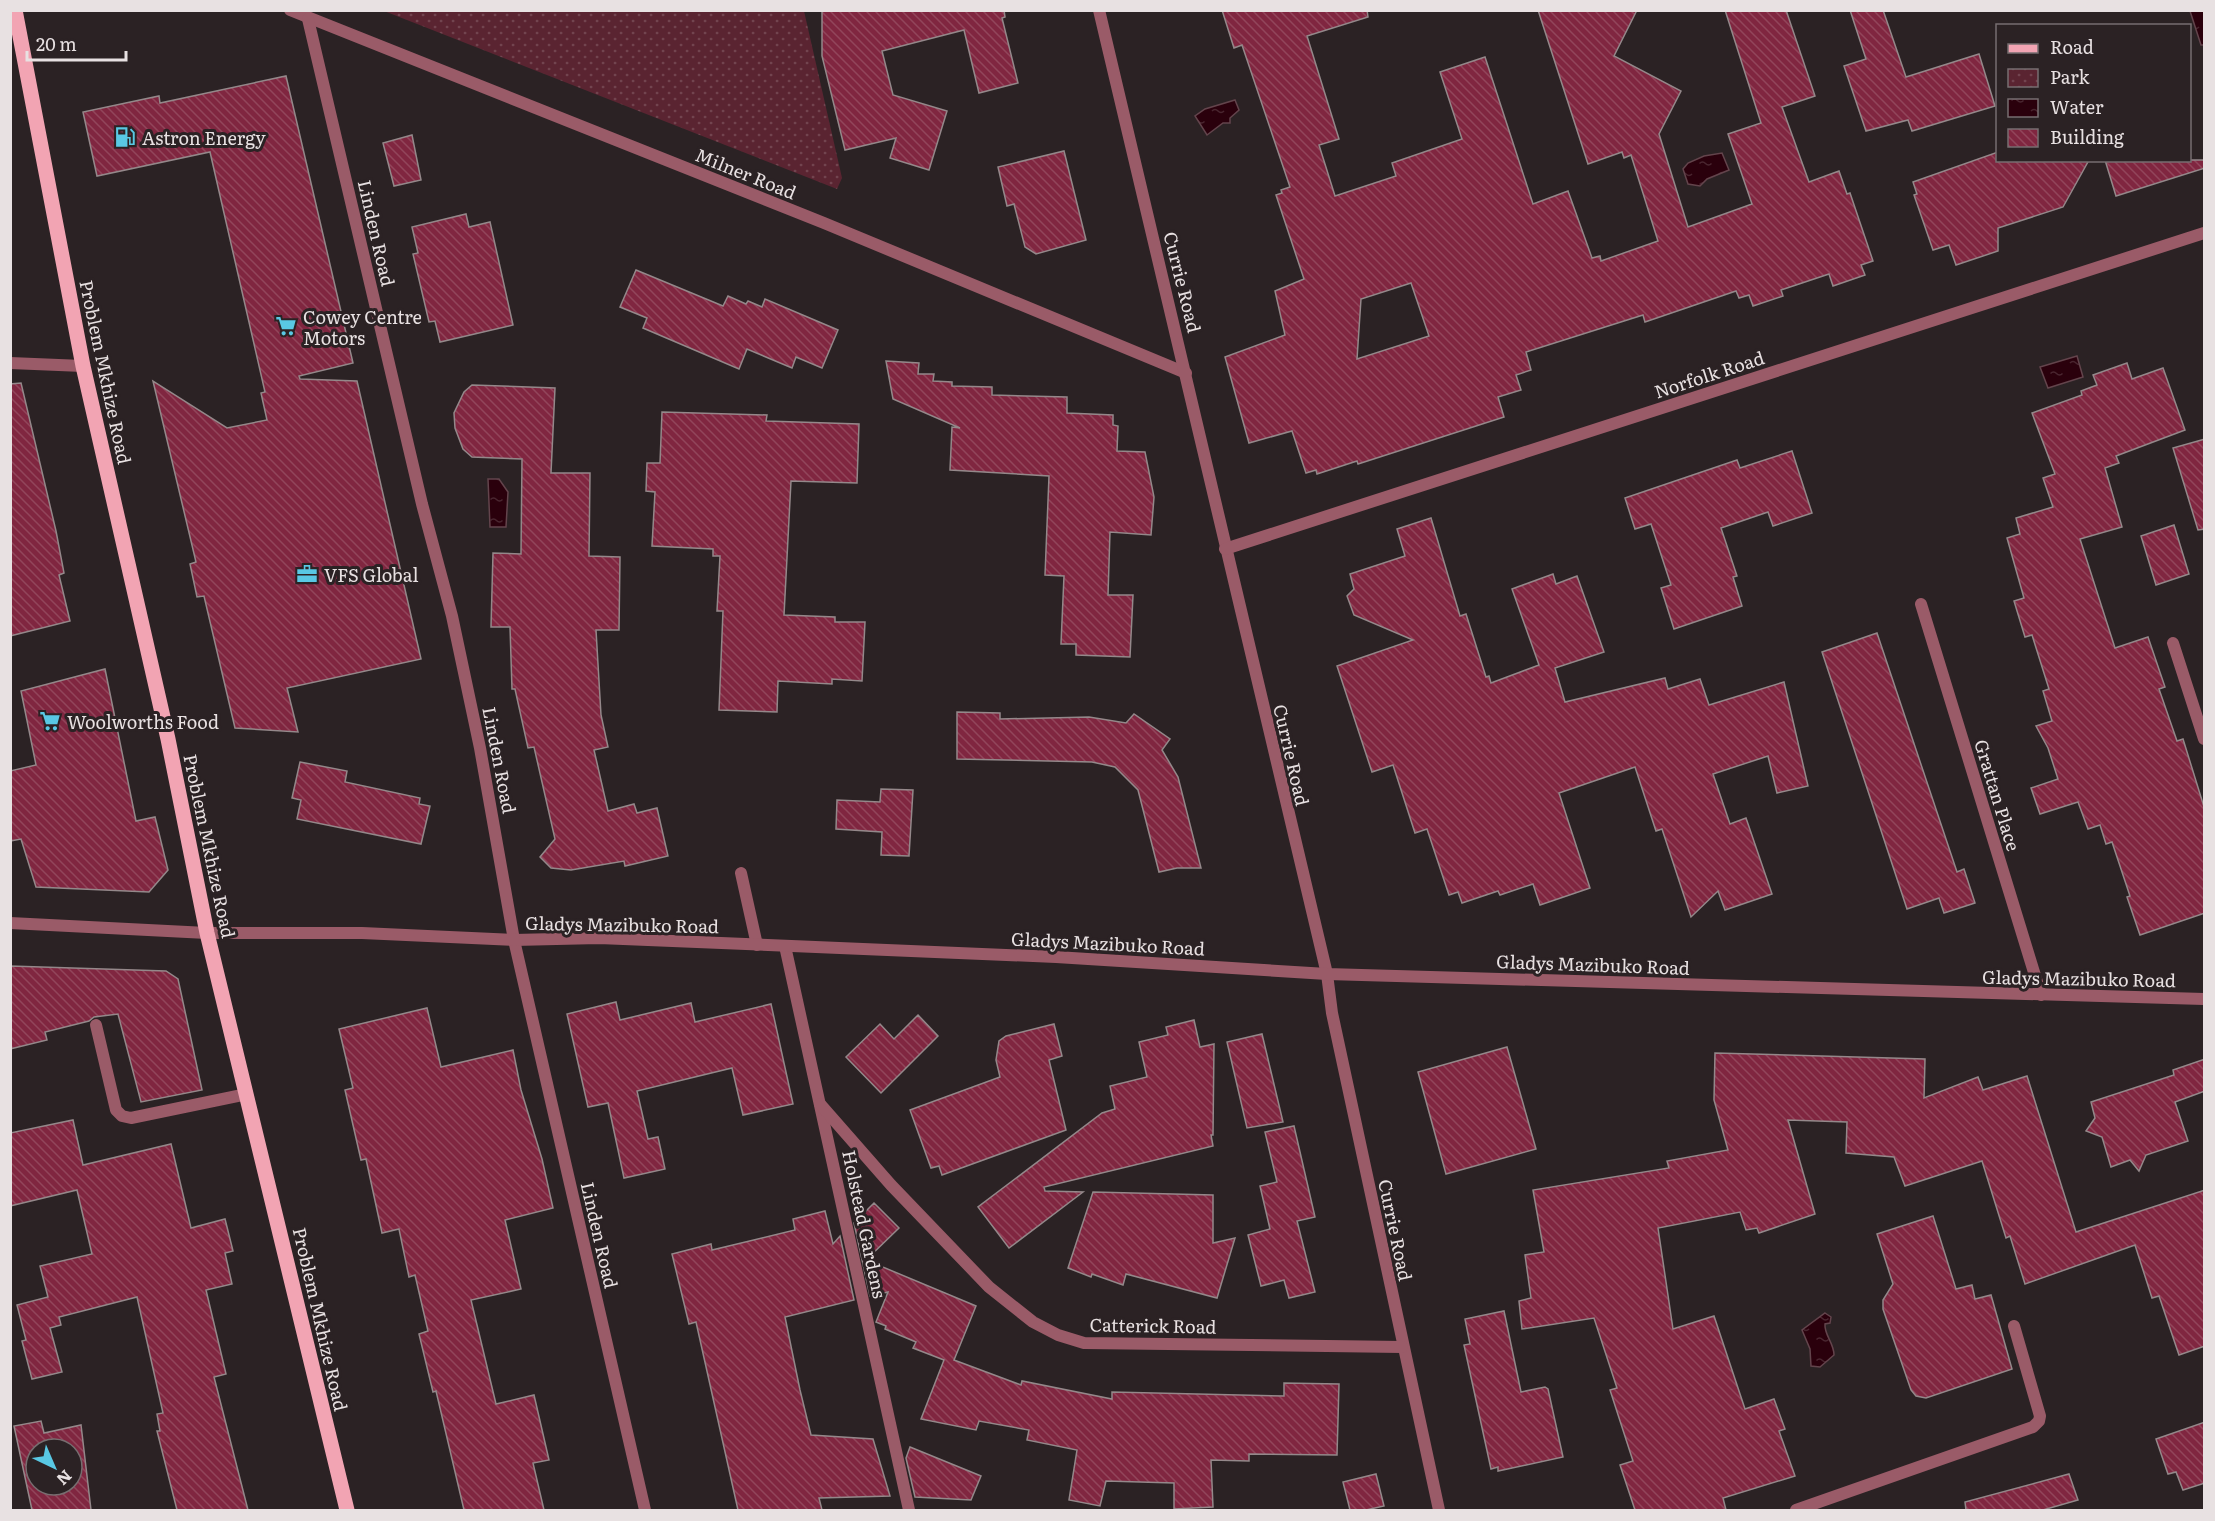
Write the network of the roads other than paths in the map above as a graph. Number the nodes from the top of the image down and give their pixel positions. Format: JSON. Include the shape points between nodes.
{"nodes":[{"id":1,"x":15,"y":10,"type":"edge"},
{"id":2,"x":290,"y":10,"type":"edge"},
{"id":3,"x":1099,"y":10,"type":"edge"},
{"id":4,"x":308,"y":19,"type":"junction"},
{"id":5,"x":2205,"y":233,"type":"edge"},
{"id":6,"x":10,"y":363,"type":"edge"},
{"id":7,"x":83,"y":366,"type":"junction"},
{"id":8,"x":1186,"y":373,"type":"junction"},
{"id":9,"x":1225,"y":549,"type":"junction"},
{"id":10,"x":1922,"y":604,"type":"dead end"},
{"id":11,"x":2173,"y":642,"type":"dead end"},
{"id":12,"x":2205,"y":739,"type":"edge"},
{"id":13,"x":741,"y":873,"type":"dead end"},
{"id":14,"x":10,"y":923,"type":"edge"},
{"id":15,"x":207,"y":933,"type":"junction"},
{"id":16,"x":514,"y":940,"type":"junction"},
{"id":17,"x":758,"y":945,"type":"junction"},
{"id":18,"x":785,"y":946,"type":"junction"},
{"id":19,"x":1327,"y":974,"type":"junction"},
{"id":20,"x":2041,"y":995,"type":"junction"},
{"id":21,"x":2205,"y":999,"type":"edge"},
{"id":22,"x":96,"y":1025,"type":"dead end"},
{"id":23,"x":248,"y":1094,"type":"junction"},
{"id":24,"x":820,"y":1104,"type":"junction"},
{"id":25,"x":2014,"y":1326,"type":"dead end"},
{"id":26,"x":1402,"y":1347,"type":"junction"},
{"id":27,"x":347,"y":1510,"type":"edge"},
{"id":28,"x":645,"y":1510,"type":"edge"},
{"id":29,"x":909,"y":1510,"type":"edge"},
{"id":30,"x":1439,"y":1510,"type":"edge"},
{"id":31,"x":1796,"y":1510,"type":"edge"}],
"edges":[{"from":1,"to":7,"type":"main road","name":"Problem Mkhize Road"},
{"from":2,"to":4,"type":"street","name":"Milner Road"},
{"from":3,"to":8,"type":"street","name":"Currie Road"},
{"from":4,"to":8,"type":"street","name":"Milner Road","via":[[824,223]]},
{"from":4,"to":16,"type":"street","name":"Linden Road","via":[[419,492],[452,616]]},
{"from":5,"to":9,"type":"street","name":"Norfolk Road"},
{"from":6,"to":7,"type":"street"},
{"from":7,"to":15,"type":"main road","name":"Problem Mkhize Road","via":[[168,739]]},
{"from":8,"to":9,"type":"street","name":"Currie Road"},
{"from":9,"to":19,"type":"street","name":"Currie Road"},
{"from":10,"to":20,"type":"street","name":"Grattan Place"},
{"from":11,"to":12,"type":"street"},
{"from":13,"to":17,"type":"street"},
{"from":14,"to":15,"type":"street","name":"Gladys Mazibuko Road"},
{"from":15,"to":16,"type":"street","name":"Gladys Mazibuko Road","via":[[350,933]]},
{"from":15,"to":23,"type":"main road","name":"Problem Mkhize Road"},
{"from":16,"to":17,"type":"street","name":"Gladys Mazibuko Road","via":[[598,938]]},
{"from":16,"to":28,"type":"street","name":"Linden Road"},
{"from":17,"to":18,"type":"street","name":"Gladys Mazibuko Road"},
{"from":18,"to":19,"type":"street","name":"Gladys Mazibuko Road"},
{"from":18,"to":24,"type":"street","name":"Holstead Gardens"},
{"from":19,"to":20,"type":"street","name":"Gladys Mazibuko Road"},
{"from":19,"to":26,"type":"street","name":"Currie Road"},
{"from":20,"to":21,"type":"street","name":"Gladys Mazibuko Road"},
{"from":22,"to":23,"type":"street","via":[[116,1110],[122,1116],[131,1118]]},
{"from":23,"to":27,"type":"main road","name":"Problem Mkhize Road"},
{"from":24,"to":26,"type":"street","name":"Catterick Road","via":[[989,1287],[1033,1323],[1058,1335],[1084,1343]]},
{"from":24,"to":29,"type":"street","name":"Holstead Gardens"},
{"from":25,"to":31,"type":"street","via":[[2040,1416],[2033,1427]]},
{"from":26,"to":30,"type":"street","name":"Currie Road"}]}
